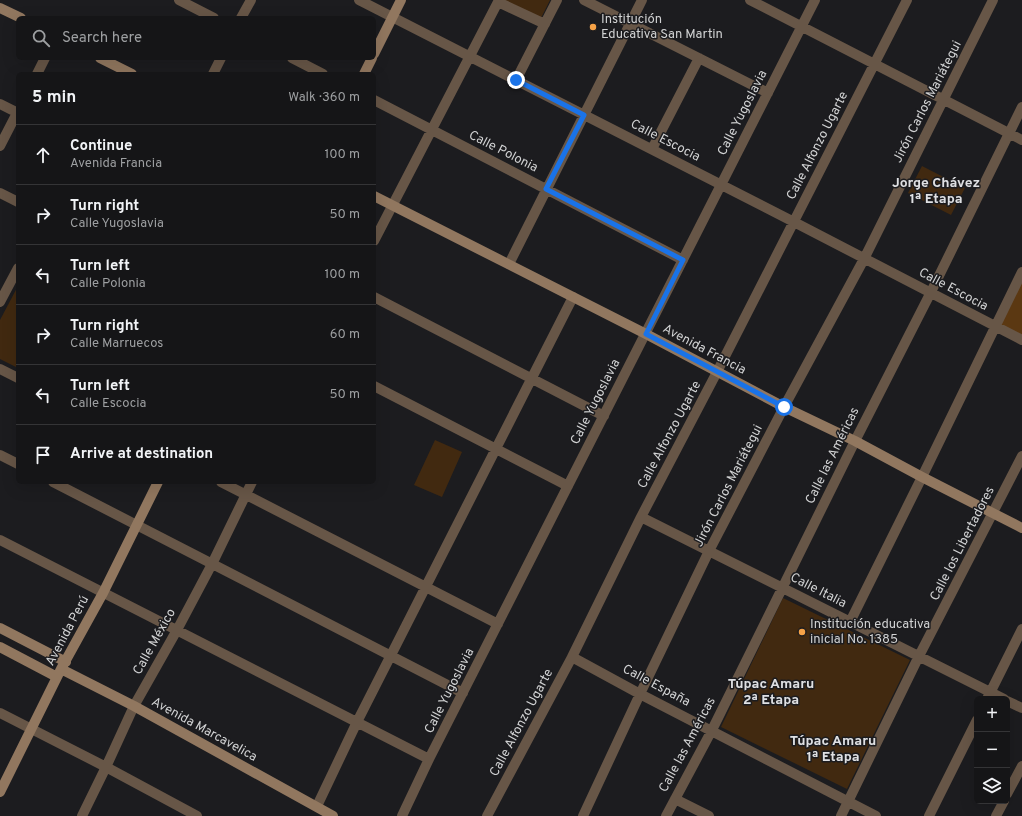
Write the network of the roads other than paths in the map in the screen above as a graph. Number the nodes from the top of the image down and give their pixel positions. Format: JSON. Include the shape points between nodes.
{"nodes":[{"id":1,"x":180,"y":0,"type":"edge"},
{"id":2,"x":251,"y":0,"type":"edge"},
{"id":3,"x":359,"y":0,"type":"edge"},
{"id":4,"x":401,"y":0,"type":"edge"},
{"id":5,"x":557,"y":0,"type":"edge"},
{"id":6,"x":584,"y":0,"type":"edge"},
{"id":7,"x":642,"y":0,"type":"edge"},
{"id":8,"x":750,"y":0,"type":"edge"},
{"id":9,"x":815,"y":0,"type":"edge"},
{"id":10,"x":907,"y":0,"type":"edge"},
{"id":11,"x":994,"y":0,"type":"edge"},
{"id":12,"x":498,"y":1,"type":"edge"},
{"id":13,"x":0,"y":8,"type":"edge"},
{"id":14,"x":16,"y":16,"type":"edge"},
{"id":15,"x":210,"y":16,"type":"edge"},
{"id":16,"x":242,"y":16,"type":"edge"},
{"id":17,"x":392,"y":18,"type":"junction"},
{"id":18,"x":545,"y":24,"type":"junction"},
{"id":19,"x":630,"y":24,"type":"junction"},
{"id":20,"x":802,"y":26,"type":"junction"},
{"id":21,"x":376,"y":50,"type":"edge"},
{"id":22,"x":470,"y":57,"type":"junction"},
{"id":23,"x":698,"y":58,"type":"junction"},
{"id":24,"x":45,"y":60,"type":"edge"},
{"id":25,"x":104,"y":60,"type":"edge"},
{"id":26,"x":220,"y":60,"type":"edge"},
{"id":27,"x":296,"y":60,"type":"edge"},
{"id":28,"x":371,"y":60,"type":"edge"},
{"id":29,"x":874,"y":64,"type":"junction"},
{"id":30,"x":38,"y":72,"type":"edge"},
{"id":31,"x":128,"y":72,"type":"edge"},
{"id":32,"x":214,"y":72,"type":"edge"},
{"id":33,"x":319,"y":72,"type":"edge"},
{"id":34,"x":365,"y":72,"type":"edge"},
{"id":35,"x":516,"y":80,"type":"junction"},
{"id":36,"x":768,"y":93,"type":"junction"},
{"id":37,"x":943,"y":100,"type":"junction"},
{"id":38,"x":376,"y":101,"type":"edge"},
{"id":39,"x":0,"y":104,"type":"edge"},
{"id":40,"x":1022,"y":106,"type":"edge"},
{"id":41,"x":16,"y":111,"type":"edge"},
{"id":42,"x":584,"y":115,"type":"junction"},
{"id":43,"x":16,"y":116,"type":"edge"},
{"id":44,"x":432,"y":130,"type":"junction"},
{"id":45,"x":1009,"y":133,"type":"junction"},
{"id":46,"x":1022,"y":140,"type":"edge"},
{"id":47,"x":0,"y":146,"type":"edge"},
{"id":48,"x":652,"y":149,"type":"junction"},
{"id":49,"x":721,"y":185,"type":"junction"},
{"id":50,"x":546,"y":189,"type":"junction"},
{"id":51,"x":0,"y":193,"type":"edge"},
{"id":52,"x":376,"y":197,"type":"edge"},
{"id":53,"x":16,"y":201,"type":"edge"},
{"id":54,"x":393,"y":205,"type":"junction"},
{"id":55,"x":794,"y":222,"type":"junction"},
{"id":56,"x":376,"y":237,"type":"edge"},
{"id":57,"x":864,"y":259,"type":"junction"},
{"id":58,"x":683,"y":260,"type":"junction"},
{"id":59,"x":509,"y":264,"type":"junction"},
{"id":60,"x":16,"y":272,"type":"edge"},
{"id":61,"x":1022,"y":272,"type":"edge"},
{"id":62,"x":930,"y":292,"type":"junction"},
{"id":63,"x":573,"y":297,"type":"junction"},
{"id":64,"x":376,"y":298,"type":"edge"},
{"id":65,"x":0,"y":302,"type":"edge"},
{"id":66,"x":995,"y":327,"type":"junction"},
{"id":67,"x":646,"y":334,"type":"junction"},
{"id":68,"x":1022,"y":340,"type":"edge"},
{"id":69,"x":0,"y":369,"type":"edge"},
{"id":70,"x":718,"y":372,"type":"junction"},
{"id":71,"x":16,"y":377,"type":"edge"},
{"id":72,"x":532,"y":379,"type":"junction"},
{"id":73,"x":376,"y":387,"type":"edge"},
{"id":74,"x":784,"y":407,"type":"junction"},
{"id":75,"x":604,"y":416,"type":"junction"},
{"id":76,"x":855,"y":441,"type":"junction"},
{"id":77,"x":496,"y":449,"type":"junction"},
{"id":78,"x":0,"y":455,"type":"edge"},
{"id":79,"x":1022,"y":456,"type":"edge"},
{"id":80,"x":16,"y":463,"type":"edge"},
{"id":81,"x":922,"y":477,"type":"junction"},
{"id":82,"x":57,"y":484,"type":"edge"},
{"id":83,"x":157,"y":484,"type":"edge"},
{"id":84,"x":225,"y":484,"type":"edge"},
{"id":85,"x":251,"y":484,"type":"edge"},
{"id":86,"x":568,"y":486,"type":"junction"},
{"id":87,"x":246,"y":495,"type":"junction"},
{"id":88,"x":993,"y":514,"type":"junction"},
{"id":89,"x":641,"y":517,"type":"junction"},
{"id":90,"x":137,"y":525,"type":"junction"},
{"id":91,"x":1022,"y":528,"type":"edge"},
{"id":92,"x":0,"y":540,"type":"edge"},
{"id":93,"x":710,"y":551,"type":"junction"},
{"id":94,"x":212,"y":564,"type":"junction"},
{"id":95,"x":426,"y":587,"type":"junction"},
{"id":96,"x":783,"y":588,"type":"junction"},
{"id":97,"x":103,"y":593,"type":"junction"},
{"id":98,"x":850,"y":622,"type":"junction"},
{"id":99,"x":498,"y":624,"type":"junction"},
{"id":100,"x":0,"y":628,"type":"edge"},
{"id":101,"x":1022,"y":629,"type":"edge"},
{"id":102,"x":177,"y":630,"type":"junction"},
{"id":103,"x":0,"y":647,"type":"edge"},
{"id":104,"x":391,"y":656,"type":"junction"},
{"id":105,"x":919,"y":656,"type":"junction"},
{"id":106,"x":572,"y":657,"type":"junction"},
{"id":107,"x":62,"y":669,"type":"junction"},
{"id":108,"x":463,"y":693,"type":"junction"},
{"id":109,"x":640,"y":694,"type":"junction"},
{"id":110,"x":989,"y":696,"type":"edge"},
{"id":111,"x":1010,"y":702,"type":"edge"},
{"id":112,"x":134,"y":706,"type":"junction"},
{"id":113,"x":1022,"y":708,"type":"edge"},
{"id":114,"x":0,"y":714,"type":"edge"},
{"id":115,"x":357,"y":722,"type":"junction"},
{"id":116,"x":974,"y":726,"type":"edge"},
{"id":117,"x":32,"y":730,"type":"junction"},
{"id":118,"x":712,"y":730,"type":"junction"},
{"id":119,"x":429,"y":759,"type":"junction"},
{"id":120,"x":1022,"y":766,"type":"edge"},
{"id":121,"x":106,"y":767,"type":"junction"},
{"id":122,"x":1010,"y":788,"type":"edge"},
{"id":123,"x":0,"y":792,"type":"edge"},
{"id":124,"x":675,"y":798,"type":"junction"},
{"id":125,"x":848,"y":802,"type":"junction"},
{"id":126,"x":1002,"y":804,"type":"edge"},
{"id":127,"x":317,"y":806,"type":"junction"},
{"id":128,"x":82,"y":816,"type":"edge"},
{"id":129,"x":197,"y":816,"type":"edge"},
{"id":130,"x":333,"y":816,"type":"edge"},
{"id":131,"x":402,"y":816,"type":"edge"},
{"id":132,"x":486,"y":816,"type":"edge"},
{"id":133,"x":583,"y":816,"type":"edge"},
{"id":134,"x":666,"y":816,"type":"edge"},
{"id":135,"x":709,"y":816,"type":"edge"},
{"id":136,"x":841,"y":816,"type":"edge"},
{"id":137,"x":876,"y":816,"type":"edge"},
{"id":138,"x":929,"y":816,"type":"edge"},
{"id":139,"x":996,"y":816,"type":"edge"}],
"edges":[{"from":1,"to":15,"type":"street"},
{"from":2,"to":16,"type":"street"},
{"from":3,"to":17,"type":"street","name":"Calle Escocia"},
{"from":4,"to":17,"type":"street"},
{"from":5,"to":18,"type":"street"},
{"from":6,"to":19,"type":"street"},
{"from":7,"to":19,"type":"street"},
{"from":8,"to":20,"type":"street"},
{"from":9,"to":20,"type":"street","name":"Calle Yugoslavia"},
{"from":10,"to":29,"type":"street","name":"Calle Alfonzo Ugarte"},
{"from":11,"to":37,"type":"street","name":"Jirón Carlos Mariátegui"},
{"from":12,"to":18,"type":"street"},
{"from":12,"to":22,"type":"street"},
{"from":13,"to":14,"type":"street"},
{"from":17,"to":21,"type":"street"},
{"from":17,"to":22,"type":"street","name":"Calle Escocia"},
{"from":18,"to":35,"type":"street"},
{"from":19,"to":23,"type":"street"},
{"from":19,"to":42,"type":"street"},
{"from":20,"to":29,"type":"street"},
{"from":20,"to":36,"type":"street","name":"Calle Yugoslavia"},
{"from":22,"to":35,"type":"street","name":"Calle Escocia"},
{"from":22,"to":44,"type":"street"},
{"from":23,"to":36,"type":"street"},
{"from":23,"to":48,"type":"street"},
{"from":24,"to":30,"type":"street"},
{"from":25,"to":31,"type":"street"},
{"from":26,"to":32,"type":"street"},
{"from":27,"to":33,"type":"street"},
{"from":28,"to":34,"type":"street"},
{"from":29,"to":37,"type":"street"},
{"from":29,"to":55,"type":"street","name":"Calle Alfonzo Ugarte"},
{"from":35,"to":42,"type":"street","name":"Calle Escocia"},
{"from":36,"to":49,"type":"street","name":"Calle Yugoslavia"},
{"from":37,"to":45,"type":"street"},
{"from":37,"to":57,"type":"street","name":"Jirón Carlos Mariátegui"},
{"from":38,"to":44,"type":"street","name":"Calle Polonia"},
{"from":39,"to":41,"type":"street"},
{"from":40,"to":45,"type":"street","name":"Calle las Américas"},
{"from":42,"to":48,"type":"street","name":"Calle Escocia"},
{"from":42,"to":50,"type":"street"},
{"from":43,"to":47,"type":"street"},
{"from":44,"to":50,"type":"street","name":"Calle Polonia"},
{"from":44,"to":54,"type":"street"},
{"from":45,"to":46,"type":"street"},
{"from":45,"to":62,"type":"street","name":"Calle las Américas"},
{"from":48,"to":49,"type":"street","name":"Calle Escocia"},
{"from":49,"to":55,"type":"street","name":"Calle Escocia"},
{"from":49,"to":58,"type":"street","name":"Calle Yugoslavia"},
{"from":50,"to":58,"type":"street","name":"Calle Polonia"},
{"from":50,"to":59,"type":"street"},
{"from":51,"to":53,"type":"street"},
{"from":52,"to":54,"type":"street","name":"Avenida Francia"},
{"from":54,"to":56,"type":"street"},
{"from":54,"to":59,"type":"street","name":"Avenida Francia"},
{"from":55,"to":57,"type":"street","name":"Calle Escocia"},
{"from":55,"to":70,"type":"street","name":"Calle Alfonzo Ugarte"},
{"from":57,"to":62,"type":"street","name":"Calle Escocia"},
{"from":57,"to":74,"type":"street","name":"Jirón Carlos Mariátegui"},
{"from":58,"to":67,"type":"street","name":"Calle Yugoslavia"},
{"from":59,"to":63,"type":"street","name":"Avenida Francia"},
{"from":60,"to":65,"type":"street"},
{"from":61,"to":66,"type":"street"},
{"from":62,"to":66,"type":"street","name":"Calle Escocia"},
{"from":62,"to":76,"type":"street","name":"Calle las Américas"},
{"from":63,"to":67,"type":"street","name":"Avenida Francia"},
{"from":63,"to":72,"type":"street"},
{"from":64,"to":72,"type":"street"},
{"from":66,"to":68,"type":"street","name":"Calle Escocia"},
{"from":66,"to":81,"type":"street"},
{"from":67,"to":70,"type":"street","name":"Avenida Francia"},
{"from":67,"to":75,"type":"street","name":"Calle Yugoslavia"},
{"from":69,"to":71,"type":"street"},
{"from":70,"to":74,"type":"street","name":"Avenida Francia"},
{"from":70,"to":89,"type":"street","name":"Calle Alfonzo Ugarte"},
{"from":72,"to":75,"type":"street"},
{"from":72,"to":77,"type":"street"},
{"from":73,"to":77,"type":"street"},
{"from":74,"to":76,"type":"street","name":"Avenida Francia"},
{"from":74,"to":93,"type":"street","name":"Jirón Carlos Mariátegui"},
{"from":75,"to":86,"type":"street","name":"Calle Yugoslavia"},
{"from":76,"to":81,"type":"street","name":"Avenida Francia"},
{"from":76,"to":96,"type":"street","name":"Calle las Américas"},
{"from":77,"to":86,"type":"street"},
{"from":77,"to":95,"type":"street"},
{"from":78,"to":80,"type":"street"},
{"from":79,"to":88,"type":"street","name":"Calle los Libertadores"},
{"from":81,"to":88,"type":"street","name":"Avenida Francia"},
{"from":81,"to":98,"type":"street"},
{"from":82,"to":90,"type":"street"},
{"from":83,"to":90,"type":"street","name":"Avenida Perú"},
{"from":84,"to":87,"type":"street"},
{"from":85,"to":87,"type":"street","name":"Calle México"},
{"from":86,"to":99,"type":"street","name":"Calle Yugoslavia"},
{"from":87,"to":94,"type":"street","name":"Calle México"},
{"from":87,"to":95,"type":"street"},
{"from":88,"to":91,"type":"street","name":"Avenida Francia"},
{"from":88,"to":105,"type":"street","name":"Calle los Libertadores"},
{"from":89,"to":93,"type":"street","name":"Calle Italia"},
{"from":89,"to":106,"type":"street","name":"Calle Alfonzo Ugarte"},
{"from":90,"to":94,"type":"street"},
{"from":90,"to":97,"type":"street","name":"Avenida Perú"},
{"from":92,"to":97,"type":"street"},
{"from":93,"to":96,"type":"street","name":"Calle Italia"},
{"from":93,"to":109,"type":"street","name":"Jirón Carlos Mariátegui"},
{"from":94,"to":102,"type":"street","name":"Calle México"},
{"from":94,"to":104,"type":"street"},
{"from":95,"to":99,"type":"street"},
{"from":95,"to":104,"type":"street"},
{"from":96,"to":98,"type":"street","name":"Calle Italia"},
{"from":96,"to":118,"type":"street","name":"Calle las Américas"},
{"from":97,"to":102,"type":"street"},
{"from":97,"to":107,"type":"street","name":"Avenida Perú"},
{"from":98,"to":105,"type":"street","name":"Calle Italia"},
{"from":99,"to":108,"type":"street","name":"Calle Yugoslavia"},
{"from":100,"to":107,"type":"street","name":"Avenida Marcavelica"},
{"from":101,"to":110,"type":"street"},
{"from":102,"to":112,"type":"street","name":"Calle México"},
{"from":102,"to":115,"type":"street"},
{"from":103,"to":107,"type":"street","name":"Avenida Marcavelica"},
{"from":104,"to":108,"type":"street"},
{"from":104,"to":115,"type":"street"},
{"from":105,"to":110,"type":"street","name":"Calle Italia"},
{"from":105,"to":125,"type":"street","name":"Calle los Libertadores"},
{"from":106,"to":109,"type":"street","name":"Calle España"},
{"from":106,"to":132,"type":"street","name":"Calle Alfonzo Ugarte"},
{"from":107,"to":112,"type":"street","name":"Avenida Marcavelica"},
{"from":107,"to":117,"type":"street","name":"Avenida Perú"},
{"from":108,"to":119,"type":"street","name":"Calle Yugoslavia"},
{"from":109,"to":118,"type":"street","name":"Calle España"},
{"from":109,"to":133,"type":"street","name":"Jirón Carlos Mariátegui"},
{"from":111,"to":113,"type":"street"},
{"from":112,"to":121,"type":"street","name":"Calle México"},
{"from":112,"to":127,"type":"street","name":"Avenida Marcavelica"},
{"from":114,"to":117,"type":"street"},
{"from":115,"to":119,"type":"street"},
{"from":115,"to":127,"type":"street"},
{"from":116,"to":138,"type":"street"},
{"from":117,"to":121,"type":"street"},
{"from":117,"to":123,"type":"street","name":"Avenida Perú"},
{"from":118,"to":124,"type":"street","name":"Calle las Américas"},
{"from":118,"to":125,"type":"street","name":"Calle España"},
{"from":119,"to":131,"type":"street","name":"Calle Yugoslavia"},
{"from":120,"to":122,"type":"street"},
{"from":121,"to":128,"type":"street","name":"Calle México"},
{"from":121,"to":129,"type":"street"},
{"from":124,"to":134,"type":"street","name":"Calle las Américas"},
{"from":124,"to":135,"type":"street"},
{"from":125,"to":136,"type":"street","name":"Calle los Libertadores"},
{"from":125,"to":137,"type":"street","name":"Calle España"},
{"from":126,"to":139,"type":"street"},
{"from":127,"to":130,"type":"street","name":"Avenida Marcavelica"}]}
